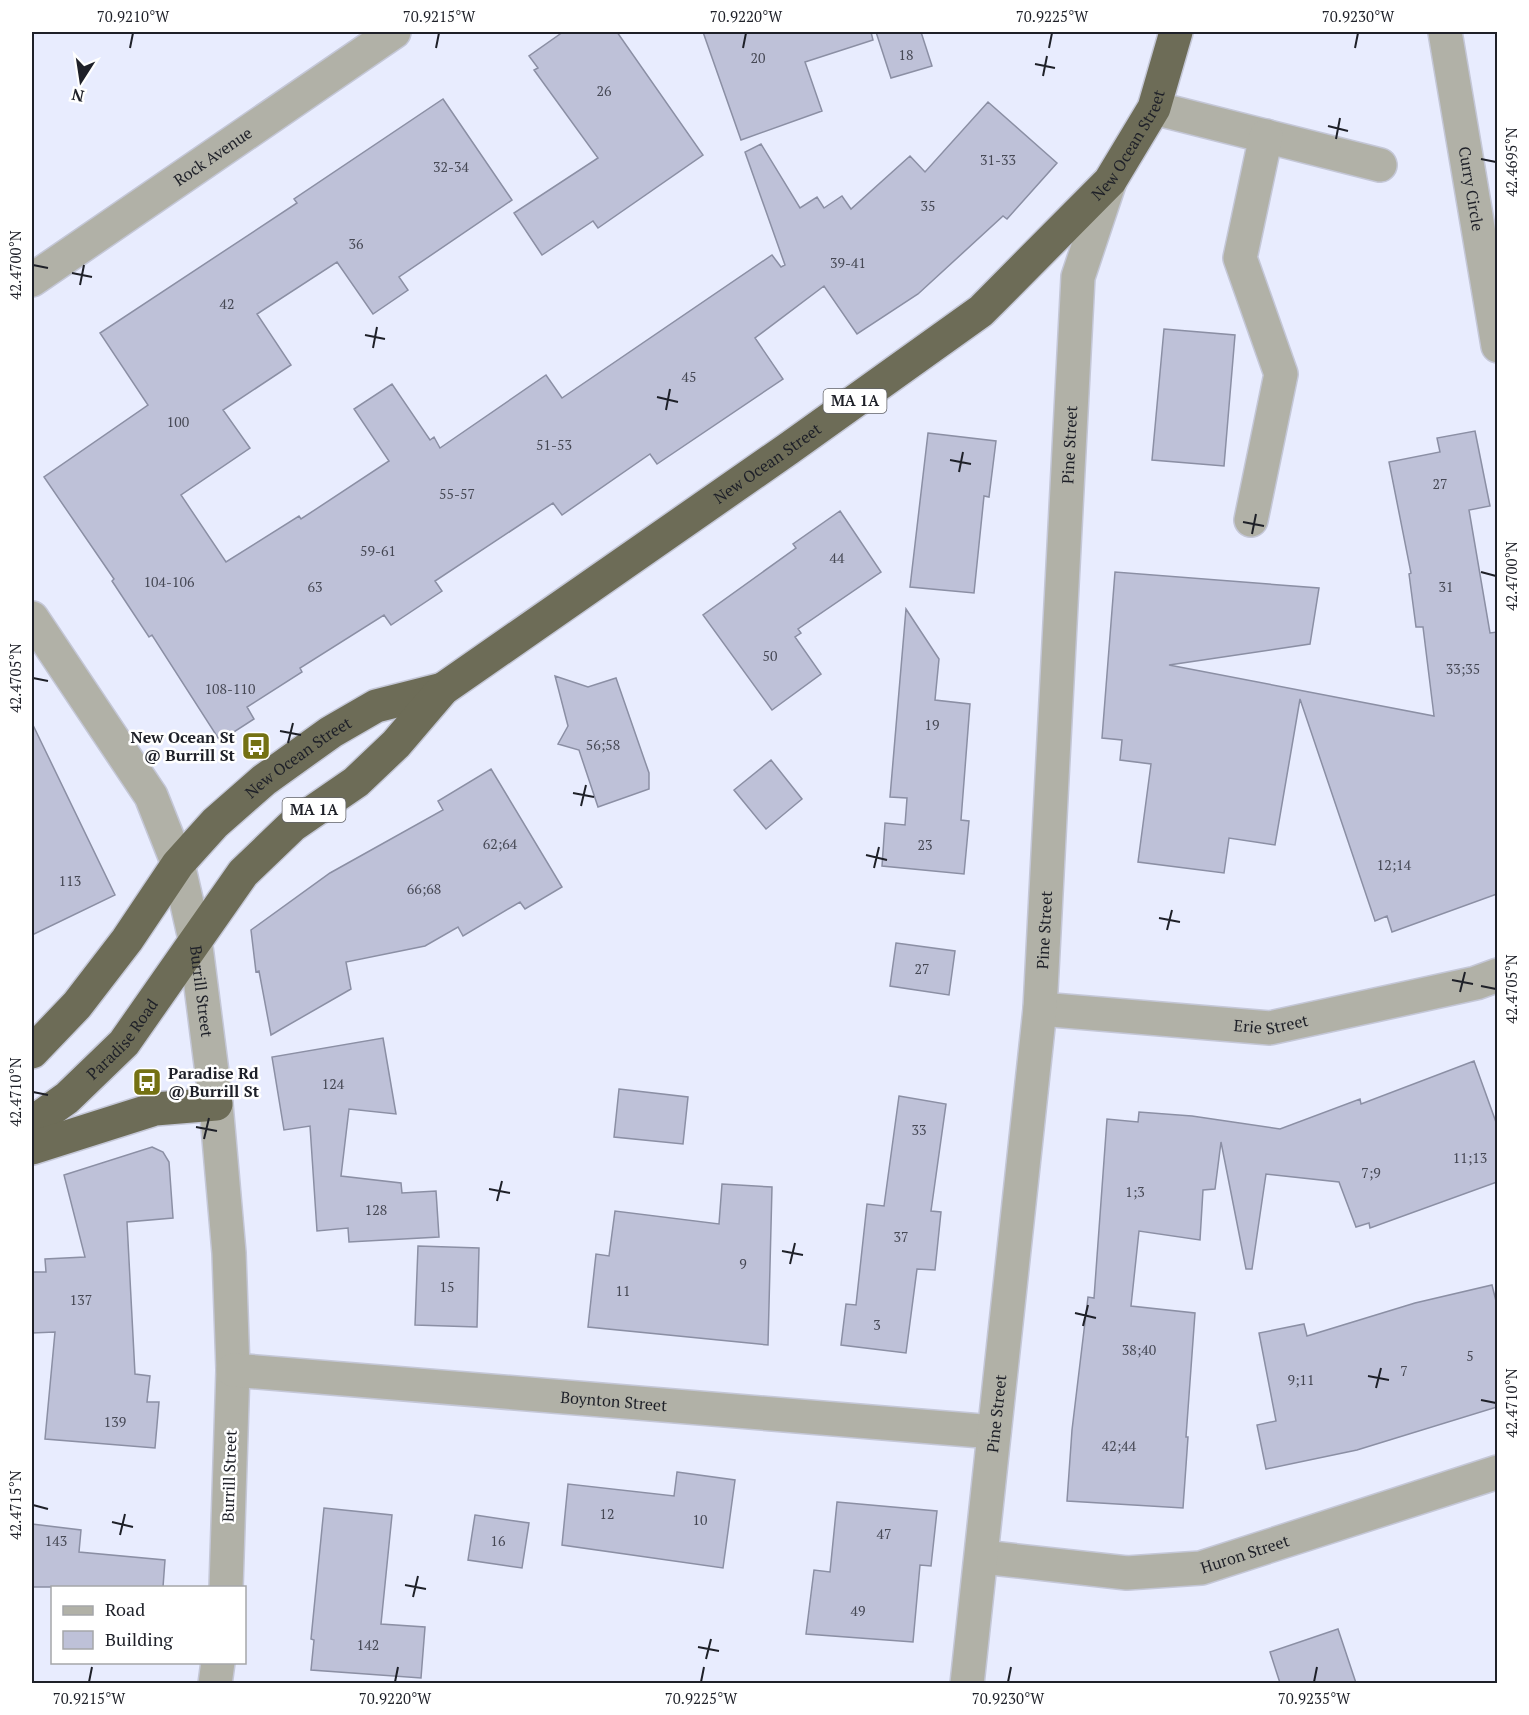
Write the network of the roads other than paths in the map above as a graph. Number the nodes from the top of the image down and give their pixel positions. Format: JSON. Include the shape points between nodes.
{"nodes":[{"id":1,"x":394,"y":32,"type":"edge"},
{"id":2,"x":1176,"y":32,"type":"edge"},
{"id":3,"x":1445,"y":32,"type":"edge"},
{"id":4,"x":1154,"y":108,"type":"junction"},
{"id":5,"x":1266,"y":136,"type":"junction"},
{"id":6,"x":1380,"y":165,"type":"dead end"},
{"id":7,"x":1110,"y":181,"type":"junction"},
{"id":8,"x":32,"y":280,"type":"edge"},
{"id":9,"x":1497,"y":346,"type":"edge"},
{"id":10,"x":1251,"y":520,"type":"dead end"},
{"id":11,"x":32,"y":618,"type":"edge"},
{"id":12,"x":443,"y":689,"type":"junction"},
{"id":13,"x":178,"y":864,"type":"junction"},
{"id":14,"x":195,"y":939,"type":"junction"},
{"id":15,"x":1497,"y":975,"type":"edge"},
{"id":16,"x":1040,"y":1009,"type":"junction"},
{"id":17,"x":32,"y":1052,"type":"edge"},
{"id":18,"x":216,"y":1104,"type":"junction"},
{"id":19,"x":32,"y":1123,"type":"edge"},
{"id":20,"x":32,"y":1148,"type":"edge"},
{"id":21,"x":233,"y":1370,"type":"junction"},
{"id":22,"x":994,"y":1432,"type":"junction"},
{"id":23,"x":1497,"y":1472,"type":"edge"},
{"id":24,"x":982,"y":1557,"type":"junction"},
{"id":25,"x":226,"y":1586,"type":"edge"},
{"id":26,"x":218,"y":1664,"type":"edge"},
{"id":27,"x":215,"y":1683,"type":"edge"},
{"id":28,"x":967,"y":1683,"type":"edge"}],
"edges":[{"from":1,"to":8,"type":"street","name":"Rock Avenue"},
{"from":2,"to":4,"type":"highway","name":"New Ocean Street","number":"MA 1A"},
{"from":3,"to":9,"type":"street","name":"Curry Circle"},
{"from":4,"to":5,"type":"street"},
{"from":4,"to":7,"type":"highway","name":"New Ocean Street","number":"MA 1A"},
{"from":5,"to":6,"type":"street"},
{"from":5,"to":10,"type":"street","via":[[1240,258],[1281,374]]},
{"from":7,"to":12,"type":"highway","name":"New Ocean Street","number":"MA 1A","via":[[981,310]]},
{"from":7,"to":16,"type":"street","name":"Pine Street","via":[[1078,277]]},
{"from":11,"to":13,"type":"street","name":"Burrill Street","via":[[151,796]]},
{"from":12,"to":13,"type":"highway","name":"New Ocean Street","number":"MA 1A","via":[[376,706],[331,732],[264,780],[215,823]]},
{"from":12,"to":14,"type":"highway","name":"New Ocean Street","number":"MA 1A","via":[[396,744],[356,782],[292,826],[248,867]]},
{"from":13,"to":14,"type":"street","name":"Burrill Street"},
{"from":13,"to":17,"type":"highway","number":"MA 1A","via":[[77,1005]]},
{"from":14,"to":18,"type":"street","name":"Burrill Street"},
{"from":14,"to":19,"type":"highway","name":"Paradise Road","number":"MA 1A","via":[[124,1043],[67,1098]]},
{"from":15,"to":16,"type":"street","name":"Erie Street","via":[[1476,983],[1270,1028]]},
{"from":16,"to":22,"type":"street","name":"Pine Street"},
{"from":18,"to":20,"type":"highway","via":[[155,1110]]},
{"from":18,"to":21,"type":"street","name":"Burrill Street","via":[[229,1253]]},
{"from":21,"to":22,"type":"street","name":"Boynton Street"},
{"from":21,"to":25,"type":"street","name":"Burrill Street"},
{"from":22,"to":24,"type":"street","name":"Pine Street"},
{"from":23,"to":24,"type":"street","name":"Huron Street","via":[[1201,1568],[1127,1573]]},
{"from":24,"to":28,"type":"street","name":"Pine Street"},
{"from":26,"to":27,"type":"street"}]}
